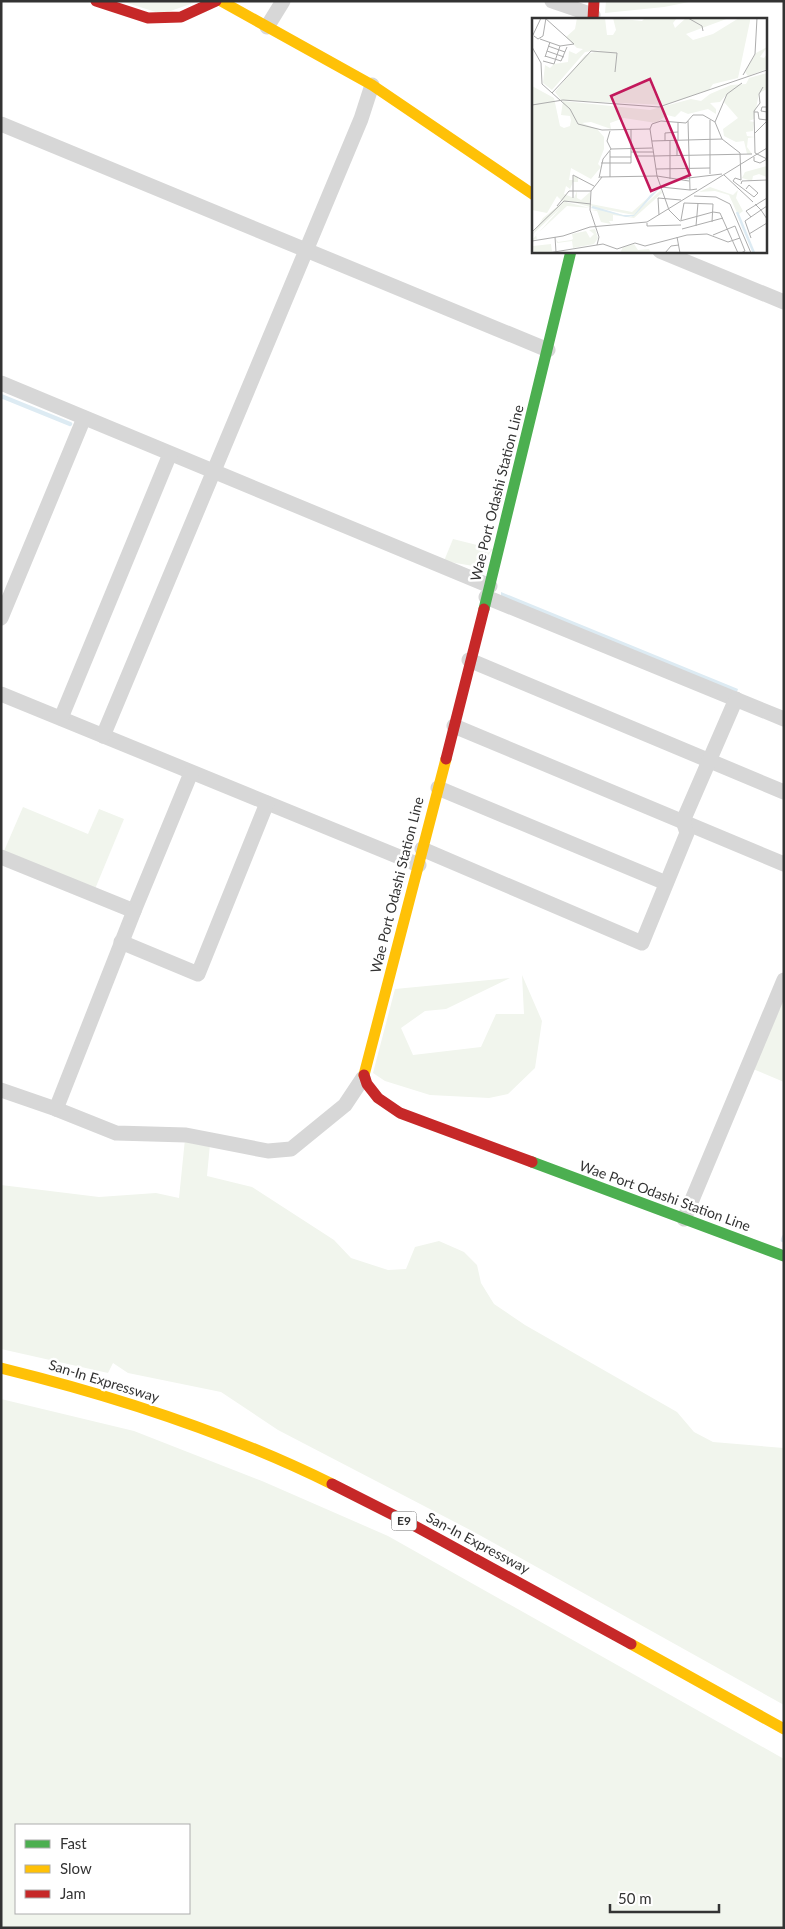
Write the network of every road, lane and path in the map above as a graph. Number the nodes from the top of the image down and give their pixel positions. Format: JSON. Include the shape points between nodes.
{"nodes":[{"id":1,"x":96,"y":1,"type":"edge"},
{"id":2,"x":216,"y":1,"type":"edge"},
{"id":3,"x":221,"y":1,"type":"edge"},
{"id":4,"x":283,"y":1,"type":"edge"},
{"id":5,"x":552,"y":1,"type":"edge"},
{"id":6,"x":593,"y":10,"type":"edge"},
{"id":7,"x":267,"y":27,"type":"junction"},
{"id":8,"x":372,"y":84,"type":"junction"},
{"id":9,"x":1,"y":124,"type":"edge"},
{"id":10,"x":532,"y":194,"type":"edge"},
{"id":11,"x":306,"y":250,"type":"junction"},
{"id":12,"x":571,"y":252,"type":"edge"},
{"id":13,"x":662,"y":252,"type":"edge"},
{"id":14,"x":784,"y":302,"type":"edge"},
{"id":15,"x":548,"y":350,"type":"junction"},
{"id":16,"x":1,"y":383,"type":"edge"},
{"id":17,"x":84,"y":418,"type":"junction"},
{"id":18,"x":170,"y":454,"type":"junction"},
{"id":19,"x":212,"y":472,"type":"junction"},
{"id":20,"x":488,"y":592,"type":"junction"},
{"id":21,"x":1,"y":618,"type":"edge"},
{"id":22,"x":469,"y":660,"type":"junction"},
{"id":23,"x":1,"y":694,"type":"edge"},
{"id":24,"x":736,"y":699,"type":"junction"},
{"id":25,"x":61,"y":718,"type":"junction"},
{"id":26,"x":784,"y":719,"type":"edge"},
{"id":27,"x":454,"y":726,"type":"junction"},
{"id":28,"x":103,"y":736,"type":"junction"},
{"id":29,"x":709,"y":759,"type":"junction"},
{"id":30,"x":191,"y":773,"type":"junction"},
{"id":31,"x":438,"y":788,"type":"junction"},
{"id":32,"x":784,"y":792,"type":"edge"},
{"id":33,"x":267,"y":804,"type":"junction"},
{"id":34,"x":683,"y":821,"type":"junction"},
{"id":35,"x":422,"y":849,"type":"junction"},
{"id":36,"x":1,"y":857,"type":"edge"},
{"id":37,"x":784,"y":864,"type":"edge"},
{"id":38,"x":419,"y":865,"type":"junction"},
{"id":39,"x":666,"y":883,"type":"junction"},
{"id":40,"x":134,"y":911,"type":"junction"},
{"id":41,"x":121,"y":942,"type":"junction"},
{"id":42,"x":784,"y":980,"type":"edge"},
{"id":43,"x":363,"y":1078,"type":"junction"},
{"id":44,"x":1,"y":1090,"type":"edge"},
{"id":45,"x":56,"y":1109,"type":"junction"},
{"id":46,"x":684,"y":1220,"type":"junction"},
{"id":47,"x":784,"y":1256,"type":"edge"},
{"id":48,"x":1,"y":1368,"type":"edge"},
{"id":49,"x":784,"y":1729,"type":"edge"}],
"edges":[{"from":1,"to":2,"type":"main road","via":[[148,18],[181,17]]},
{"from":3,"to":7,"type":"main road"},
{"from":4,"to":7,"type":"street"},
{"from":5,"to":6,"type":"street"},
{"from":7,"to":8,"type":"main road"},
{"from":8,"to":10,"type":"main road"},
{"from":8,"to":11,"type":"street","via":[[361,119]]},
{"from":9,"to":11,"type":"street"},
{"from":11,"to":15,"type":"street"},
{"from":11,"to":19,"type":"street"},
{"from":12,"to":15,"type":"main road","name":"Wae Port Odashi Station Line"},
{"from":13,"to":14,"type":"street"},
{"from":15,"to":20,"type":"main road","name":"Wae Port Odashi Station Line"},
{"from":16,"to":17,"type":"street"},
{"from":17,"to":18,"type":"street"},
{"from":17,"to":21,"type":"street"},
{"from":18,"to":19,"type":"street"},
{"from":18,"to":25,"type":"street"},
{"from":19,"to":20,"type":"street"},
{"from":19,"to":28,"type":"street"},
{"from":20,"to":22,"type":"main road","name":"Wae Port Odashi Station Line"},
{"from":20,"to":24,"type":"street"},
{"from":22,"to":27,"type":"main road","name":"Wae Port Odashi Station Line"},
{"from":22,"to":29,"type":"street"},
{"from":23,"to":25,"type":"street"},
{"from":24,"to":26,"type":"street"},
{"from":24,"to":29,"type":"street"},
{"from":25,"to":28,"type":"street"},
{"from":27,"to":31,"type":"main road","name":"Wae Port Odashi Station Line"},
{"from":27,"to":34,"type":"street"},
{"from":28,"to":30,"type":"street"},
{"from":29,"to":32,"type":"street"},
{"from":29,"to":34,"type":"street"},
{"from":30,"to":33,"type":"street"},
{"from":30,"to":40,"type":"street"},
{"from":31,"to":35,"type":"main road","name":"Wae Port Odashi Station Line"},
{"from":31,"to":39,"type":"street"},
{"from":33,"to":38,"type":"street"},
{"from":33,"to":41,"type":"street","via":[[198,974]]},
{"from":34,"to":37,"type":"street"},
{"from":34,"to":39,"type":"street","via":[[686,833]]},
{"from":35,"to":38,"type":"main road","name":"Wae Port Odashi Station Line"},
{"from":35,"to":39,"type":"street","via":[[642,943]]},
{"from":36,"to":40,"type":"street"},
{"from":38,"to":43,"type":"main road","name":"Wae Port Odashi Station Line"},
{"from":40,"to":41,"type":"street"},
{"from":41,"to":45,"type":"street"},
{"from":42,"to":46,"type":"street"},
{"from":43,"to":45,"type":"street","via":[[345,1105],[291,1149],[268,1151],[186,1135],[116,1133]]},
{"from":43,"to":46,"type":"main road","name":"Wae Port Odashi Station Line","via":[[383,1104],[400,1113]]},
{"from":44,"to":45,"type":"street"},
{"from":46,"to":47,"type":"main road","name":"Wae Port Odashi Station Line"},
{"from":48,"to":49,"type":"main road","name":"San-In Expressway","number":"E9","via":[[151,1411],[255,1451],[367,1501]]}]}
